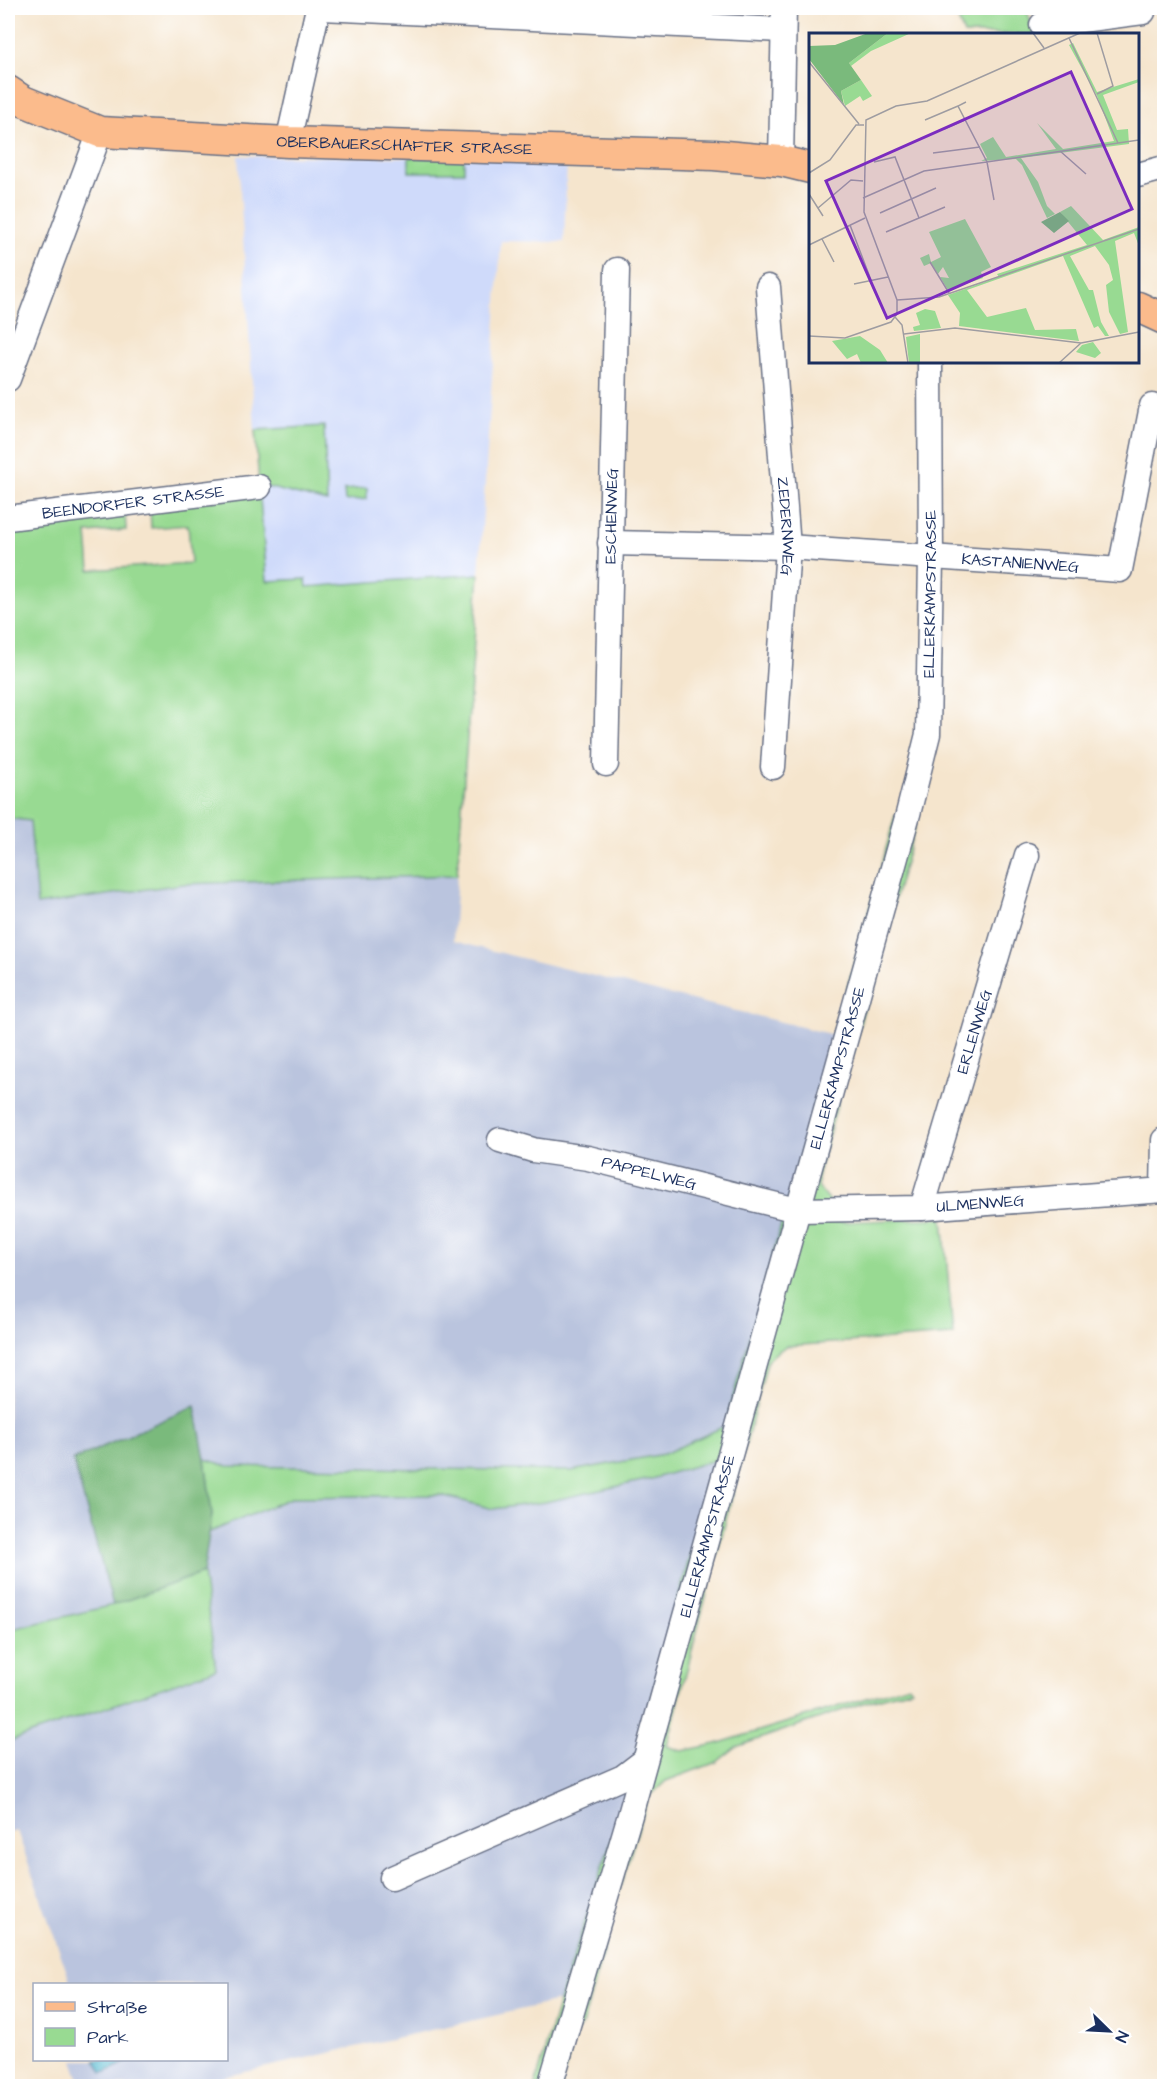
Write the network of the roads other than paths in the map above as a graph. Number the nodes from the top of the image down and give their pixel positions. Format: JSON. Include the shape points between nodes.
{"nodes":[{"id":1,"x":320,"y":8,"type":"edge"},
{"id":2,"x":1143,"y":12,"type":"dead end"},
{"id":3,"x":783,"y":19,"type":"edge"},
{"id":4,"x":1041,"y":22,"type":"edge"},
{"id":5,"x":8,"y":91,"type":"edge"},
{"id":6,"x":100,"y":132,"type":"junction"},
{"id":7,"x":288,"y":142,"type":"junction"},
{"id":8,"x":781,"y":161,"type":"junction"},
{"id":9,"x":809,"y":168,"type":"edge"},
{"id":10,"x":1164,"y":168,"type":"edge"},
{"id":11,"x":1139,"y":174,"type":"edge"},
{"id":12,"x":617,"y":270,"type":"dead end"},
{"id":13,"x":768,"y":287,"type":"dead end"},
{"id":14,"x":1139,"y":308,"type":"edge"},
{"id":15,"x":1164,"y":319,"type":"edge"},
{"id":16,"x":930,"y":363,"type":"edge"},
{"id":17,"x":8,"y":379,"type":"edge"},
{"id":18,"x":1152,"y":406,"type":"dead end"},
{"id":19,"x":259,"y":487,"type":"dead end"},
{"id":20,"x":8,"y":518,"type":"edge"},
{"id":21,"x":610,"y":543,"type":"junction"},
{"id":22,"x":788,"y":547,"type":"junction"},
{"id":23,"x":932,"y":558,"type":"junction"},
{"id":24,"x":606,"y":764,"type":"dead end"},
{"id":25,"x":773,"y":767,"type":"dead end"},
{"id":26,"x":1027,"y":855,"type":"dead end"},
{"id":27,"x":500,"y":1140,"type":"dead end"},
{"id":28,"x":1164,"y":1140,"type":"edge"},
{"id":29,"x":1164,"y":1190,"type":"edge"},
{"id":30,"x":922,"y":1208,"type":"junction"},
{"id":31,"x":797,"y":1210,"type":"junction"},
{"id":32,"x":644,"y":1761,"type":"junction"},
{"id":33,"x":392,"y":1878,"type":"dead end"},
{"id":34,"x":549,"y":2086,"type":"edge"}],
"edges":[{"from":1,"to":3,"type":"street"},
{"from":1,"to":7,"type":"street"},
{"from":2,"to":4,"type":"street"},
{"from":3,"to":8,"type":"street"},
{"from":5,"to":6,"type":"main road","name":"OBERBAUERSCHAFTER STRASSE","via":[[23,102]]},
{"from":6,"to":7,"type":"main road","name":"OBERBAUERSCHAFTER STRASSE"},
{"from":6,"to":17,"type":"street"},
{"from":7,"to":8,"type":"main road","name":"OBERBAUERSCHAFTER STRASSE","via":[[714,155]]},
{"from":8,"to":9,"type":"main road","name":"OBERBAUERSCHAFTER STRASSE"},
{"from":10,"to":11,"type":"street"},
{"from":12,"to":21,"type":"street","name":"ESCHENWEG"},
{"from":13,"to":22,"type":"street","name":"ZEDERNWEG"},
{"from":14,"to":15,"type":"main road"},
{"from":16,"to":23,"type":"street","name":"ELLERKAMPSTRASSE"},
{"from":18,"to":23,"type":"street","name":"KASTANIENWEG","via":[[1120,570]]},
{"from":19,"to":20,"type":"street","name":"BEENDORFER STRASSE"},
{"from":21,"to":22,"type":"street","name":"KASTANIENWEG"},
{"from":21,"to":24,"type":"street","name":"ESCHENWEG"},
{"from":22,"to":23,"type":"street","name":"KASTANIENWEG"},
{"from":22,"to":25,"type":"street","name":"ZEDERNWEG"},
{"from":23,"to":31,"type":"street","name":"ELLERKAMPSTRASSE","via":[[928,734]]},
{"from":26,"to":30,"type":"street","name":"ERLENWEG"},
{"from":27,"to":31,"type":"street","name":"PAPPELWEG"},
{"from":28,"to":29,"type":"street","name":"ULMENWEG"},
{"from":29,"to":30,"type":"street","name":"ULMENWEG"},
{"from":30,"to":31,"type":"street","name":"ULMENWEG"},
{"from":31,"to":32,"type":"street","name":"ELLERKAMPSTRASSE"},
{"from":32,"to":33,"type":"street","via":[[623,1777]]},
{"from":32,"to":34,"type":"street","name":"ELLERKAMPSTRASSE"}]}
